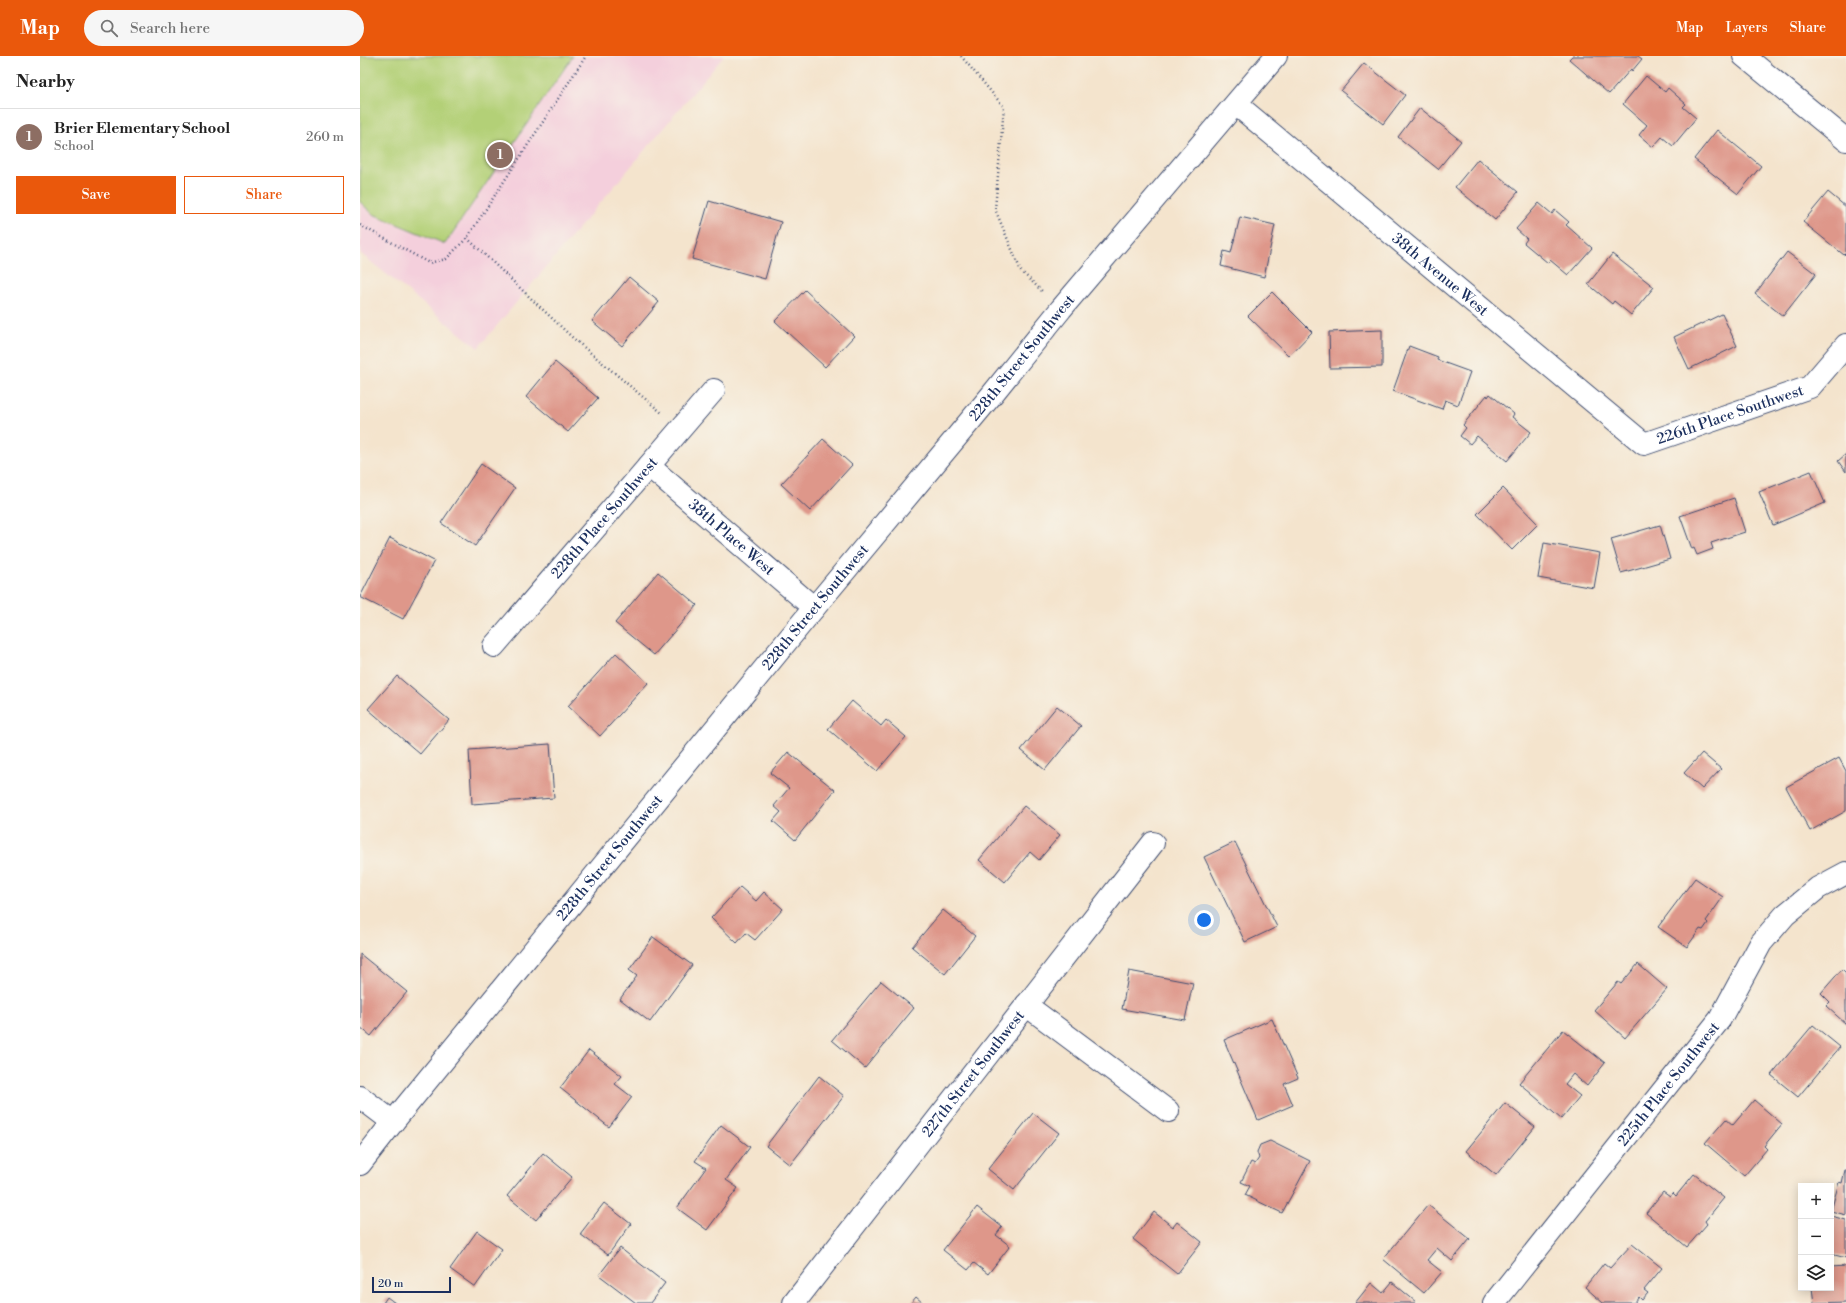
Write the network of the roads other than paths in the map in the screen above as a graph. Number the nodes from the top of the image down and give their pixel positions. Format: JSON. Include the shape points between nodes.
{"nodes":[{"id":1,"x":1276,"y":56,"type":"edge"},
{"id":2,"x":1744,"y":56,"type":"edge"},
{"id":3,"x":1236,"y":104,"type":"junction"},
{"id":4,"x":1846,"y":140,"type":"edge"},
{"id":5,"x":1846,"y":345,"type":"edge"},
{"id":6,"x":714,"y":390,"type":"dead end"},
{"id":7,"x":1644,"y":444,"type":"joint"},
{"id":8,"x":649,"y":466,"type":"junction"},
{"id":9,"x":814,"y":608,"type":"junction"},
{"id":10,"x":494,"y":646,"type":"dead end"},
{"id":11,"x":1153,"y":844,"type":"dead end"},
{"id":12,"x":1846,"y":873,"type":"edge"},
{"id":13,"x":1026,"y":1005,"type":"junction"},
{"id":14,"x":360,"y":1097,"type":"edge"},
{"id":15,"x":1168,"y":1111,"type":"dead end"},
{"id":16,"x":393,"y":1122,"type":"junction"},
{"id":17,"x":360,"y":1164,"type":"edge"},
{"id":18,"x":794,"y":1303,"type":"edge"},
{"id":19,"x":1494,"y":1303,"type":"edge"}],
"edges":[{"from":1,"to":3,"type":"street","name":"228th Street Southwest"},
{"from":2,"to":4,"type":"street"},
{"from":3,"to":7,"type":"street","name":"38th Avenue West"},
{"from":3,"to":9,"type":"street","name":"228th Street Southwest","via":[[1061,309]]},
{"from":5,"to":7,"type":"street","name":"226th Place Southwest","via":[[1810,387]]},
{"from":6,"to":8,"type":"street","name":"228th Place Southwest"},
{"from":8,"to":9,"type":"street","name":"38th Place West"},
{"from":8,"to":10,"type":"street","name":"228th Place Southwest"},
{"from":9,"to":16,"type":"street","name":"228th Street Southwest"},
{"from":11,"to":13,"type":"street","name":"227th Street Southwest"},
{"from":12,"to":19,"type":"street","name":"225th Place Southwest","via":[[1818,888],[1785,915],[1762,943],[1720,1018]]},
{"from":13,"to":15,"type":"street"},
{"from":13,"to":18,"type":"street","name":"227th Street Southwest"},
{"from":14,"to":16,"type":"street"},
{"from":16,"to":17,"type":"street","name":"228th Street Southwest"}]}
